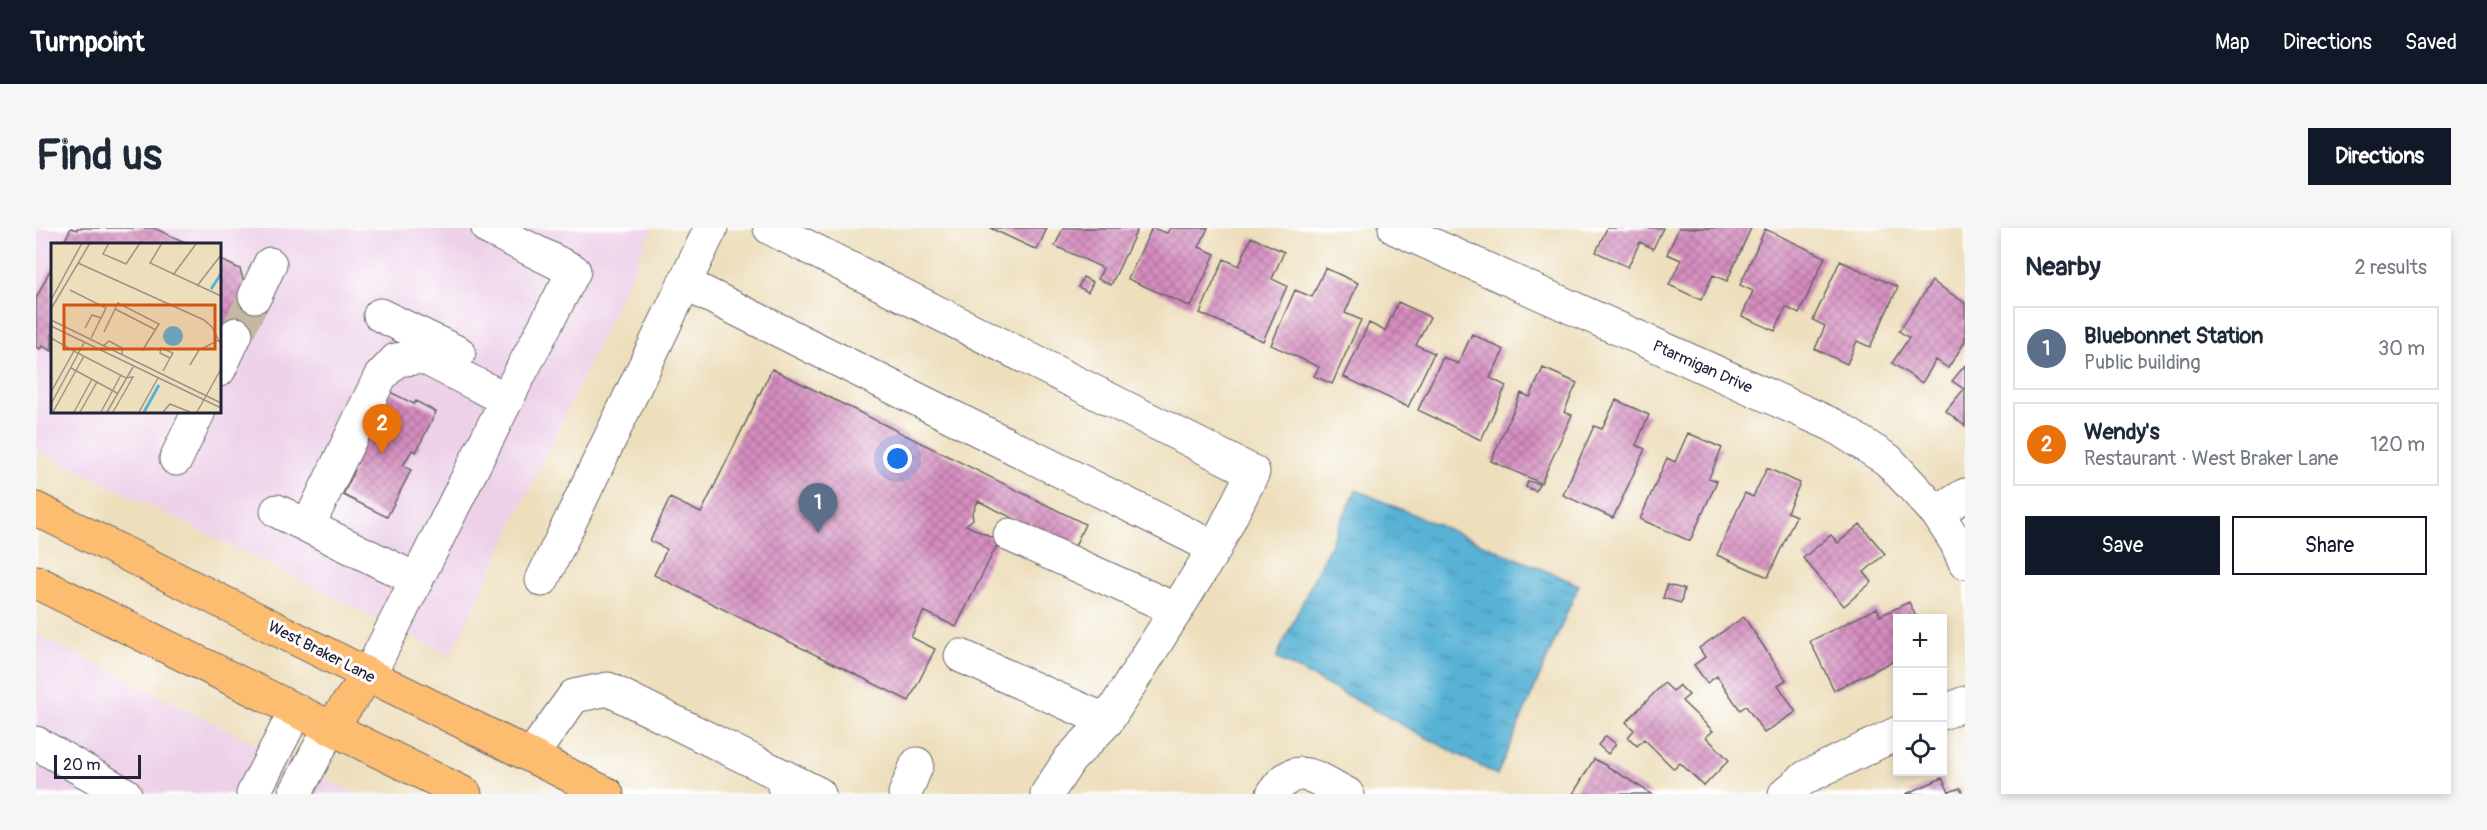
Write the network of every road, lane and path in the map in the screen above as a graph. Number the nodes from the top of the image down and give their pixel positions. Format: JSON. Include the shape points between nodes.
{"nodes":[{"id":1,"x":488,"y":228,"type":"edge"},
{"id":2,"x":711,"y":228,"type":"edge"},
{"id":3,"x":770,"y":228,"type":"edge"},
{"id":4,"x":1395,"y":228,"type":"edge"},
{"id":5,"x":270,"y":264,"type":"dead end"},
{"id":6,"x":684,"y":283,"type":"junction"},
{"id":7,"x":255,"y":296,"type":"tunnel mouth"},
{"id":8,"x":380,"y":315,"type":"dead end"},
{"id":9,"x":236,"y":334,"type":"tunnel mouth"},
{"id":10,"x":220,"y":367,"type":"edge"},
{"id":11,"x":512,"y":390,"type":"junction"},
{"id":12,"x":199,"y":412,"type":"edge"},
{"id":13,"x":176,"y":459,"type":"dead end"},
{"id":14,"x":1965,"y":495,"type":"edge"},
{"id":15,"x":36,"y":508,"type":"edge"},
{"id":16,"x":277,"y":511,"type":"dead end"},
{"id":17,"x":1937,"y":513,"type":"junction"},
{"id":18,"x":308,"y":526,"type":"junction"},
{"id":19,"x":1010,"y":535,"type":"dead end"},
{"id":20,"x":1215,"y":548,"type":"junction"},
{"id":21,"x":1965,"y":562,"type":"edge"},
{"id":22,"x":417,"y":580,"type":"junction"},
{"id":23,"x":542,"y":580,"type":"dead end"},
{"id":24,"x":36,"y":582,"type":"edge"},
{"id":25,"x":1177,"y":610,"type":"junction"},
{"id":26,"x":961,"y":656,"type":"dead end"},
{"id":27,"x":369,"y":675,"type":"junction"},
{"id":28,"x":1965,"y":703,"type":"edge"},
{"id":29,"x":296,"y":710,"type":"junction"},
{"id":30,"x":1947,"y":711,"type":"edge"},
{"id":31,"x":1107,"y":721,"type":"junction"},
{"id":32,"x":330,"y":728,"type":"junction"},
{"id":33,"x":1893,"y":736,"type":"edge"},
{"id":34,"x":36,"y":743,"type":"edge"},
{"id":35,"x":531,"y":756,"type":"junction"},
{"id":36,"x":917,"y":764,"type":"dead end"},
{"id":37,"x":784,"y":784,"type":"edge"},
{"id":38,"x":125,"y":794,"type":"edge"},
{"id":39,"x":253,"y":794,"type":"edge"},
{"id":40,"x":295,"y":794,"type":"edge"},
{"id":41,"x":465,"y":794,"type":"edge"},
{"id":42,"x":607,"y":794,"type":"edge"},
{"id":43,"x":819,"y":794,"type":"edge"},
{"id":44,"x":905,"y":794,"type":"edge"},
{"id":45,"x":1047,"y":794,"type":"edge"},
{"id":46,"x":1273,"y":794,"type":"edge"},
{"id":47,"x":1347,"y":794,"type":"edge"},
{"id":48,"x":1785,"y":794,"type":"edge"}],
"edges":[{"from":1,"to":11,"type":"street","via":[[574,271]]},
{"from":2,"to":6,"type":"street"},
{"from":3,"to":20,"type":"street","via":[[1253,472]]},
{"from":4,"to":17,"type":"street","name":"Ptarmigan Drive","via":[[1833,425],[1888,460]]},
{"from":5,"to":7,"type":"street"},
{"from":6,"to":20,"type":"street"},
{"from":6,"to":23,"type":"street"},
{"from":8,"to":11,"type":"street"},
{"from":9,"to":10,"type":"street"},
{"from":11,"to":18,"type":"street","via":[[423,357],[396,360],[380,377]]},
{"from":11,"to":22,"type":"street"},
{"from":12,"to":13,"type":"street"},
{"from":14,"to":17,"type":"street"},
{"from":15,"to":27,"type":"main road","name":"West Braker Lane"},
{"from":16,"to":18,"type":"street"},
{"from":17,"to":21,"type":"street","name":"Ptarmigan Drive"},
{"from":18,"to":22,"type":"street"},
{"from":19,"to":25,"type":"street"},
{"from":20,"to":25,"type":"street"},
{"from":22,"to":27,"type":"street"},
{"from":24,"to":29,"type":"main road"},
{"from":25,"to":31,"type":"street"},
{"from":26,"to":31,"type":"street"},
{"from":27,"to":32,"type":"main road"},
{"from":27,"to":35,"type":"main road","name":"West Braker Lane"},
{"from":28,"to":30,"type":"street"},
{"from":29,"to":32,"type":"main road"},
{"from":29,"to":39,"type":"street"},
{"from":31,"to":45,"type":"street","via":[[1070,759]]},
{"from":32,"to":40,"type":"street"},
{"from":32,"to":41,"type":"main road"},
{"from":33,"to":48,"type":"street","via":[[1806,777]]},
{"from":34,"to":38,"type":"street"},
{"from":35,"to":37,"type":"street","via":[[574,696],[608,689]]},
{"from":35,"to":42,"type":"main road","name":"West Braker Lane"},
{"from":36,"to":44,"type":"street"},
{"from":37,"to":43,"type":"street"},
{"from":46,"to":47,"type":"street","via":[[1282,779],[1295,773]]}]}
